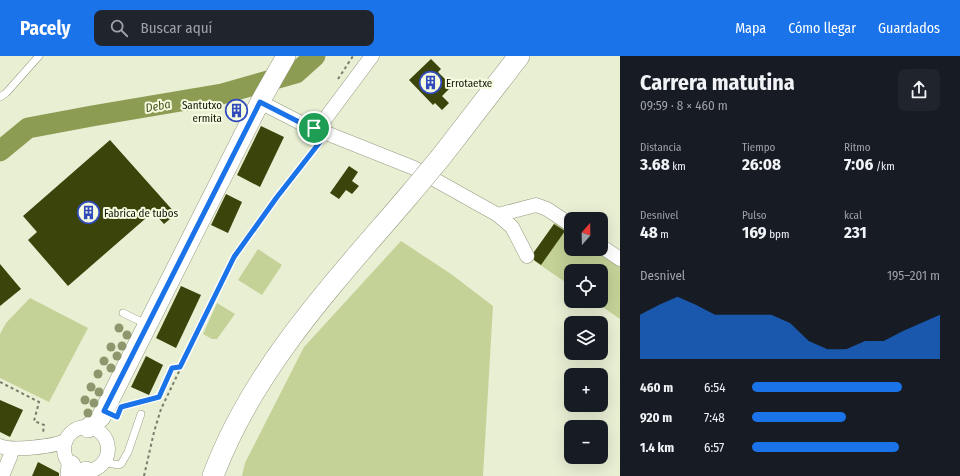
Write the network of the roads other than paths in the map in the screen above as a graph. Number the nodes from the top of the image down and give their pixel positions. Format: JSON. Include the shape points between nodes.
{"nodes":[{"id":1,"x":40,"y":56,"type":"edge"},
{"id":2,"x":372,"y":56,"type":"edge"},
{"id":3,"x":519,"y":56,"type":"edge"},
{"id":4,"x":285,"y":58,"type":"edge"},
{"id":5,"x":0,"y":97,"type":"edge"},
{"id":6,"x":262,"y":98,"type":"junction"},
{"id":7,"x":320,"y":130,"type":"junction"},
{"id":8,"x":498,"y":215,"type":"junction"},
{"id":9,"x":564,"y":221,"type":"edge"},
{"id":10,"x":608,"y":251,"type":"edge"},
{"id":11,"x":527,"y":256,"type":"dead end"},
{"id":12,"x":620,"y":259,"type":"edge"},
{"id":13,"x":123,"y":313,"type":"dead end"},
{"id":14,"x":147,"y":325,"type":"junction"},
{"id":15,"x":141,"y":414,"type":"dead end"},
{"id":16,"x":97,"y":426,"type":"junction"},
{"id":17,"x":66,"y":440,"type":"junction"},
{"id":18,"x":44,"y":446,"type":"junction"},
{"id":19,"x":6,"y":447,"type":"edge"},
{"id":20,"x":86,"y":468,"type":"edge"},
{"id":21,"x":2,"y":476,"type":"edge"},
{"id":22,"x":213,"y":476,"type":"edge"}],
"edges":[{"from":1,"to":5,"type":"lane"},
{"from":2,"to":7,"type":"street","via":[[329,113]]},
{"from":3,"to":22,"type":"main road","bridge":true,"via":[[441,158],[292,334],[246,403]]},
{"from":4,"to":6,"type":"street"},
{"from":6,"to":7,"type":"street"},
{"from":6,"to":14,"type":"street"},
{"from":7,"to":8,"type":"street","via":[[414,168]]},
{"from":8,"to":9,"type":"street","via":[[536,205]]},
{"from":8,"to":11,"type":"street","via":[[512,227]]},
{"from":10,"to":12,"type":"street"},
{"from":13,"to":14,"type":"lane"},
{"from":14,"to":16,"type":"street"},
{"from":15,"to":20,"type":"lane","via":[[125,460],[118,465]]},
{"from":16,"to":17,"type":"street","via":[[74,431]]},
{"from":16,"to":20,"type":"street","via":[[108,445],[108,452]]},
{"from":17,"to":18,"type":"street","via":[[61,444]]},
{"from":17,"to":20,"type":"street","via":[[64,447]]},
{"from":18,"to":19,"type":"street"},
{"from":18,"to":20,"type":"street"},
{"from":19,"to":21,"type":"street","via":[[10,457]]}]}
